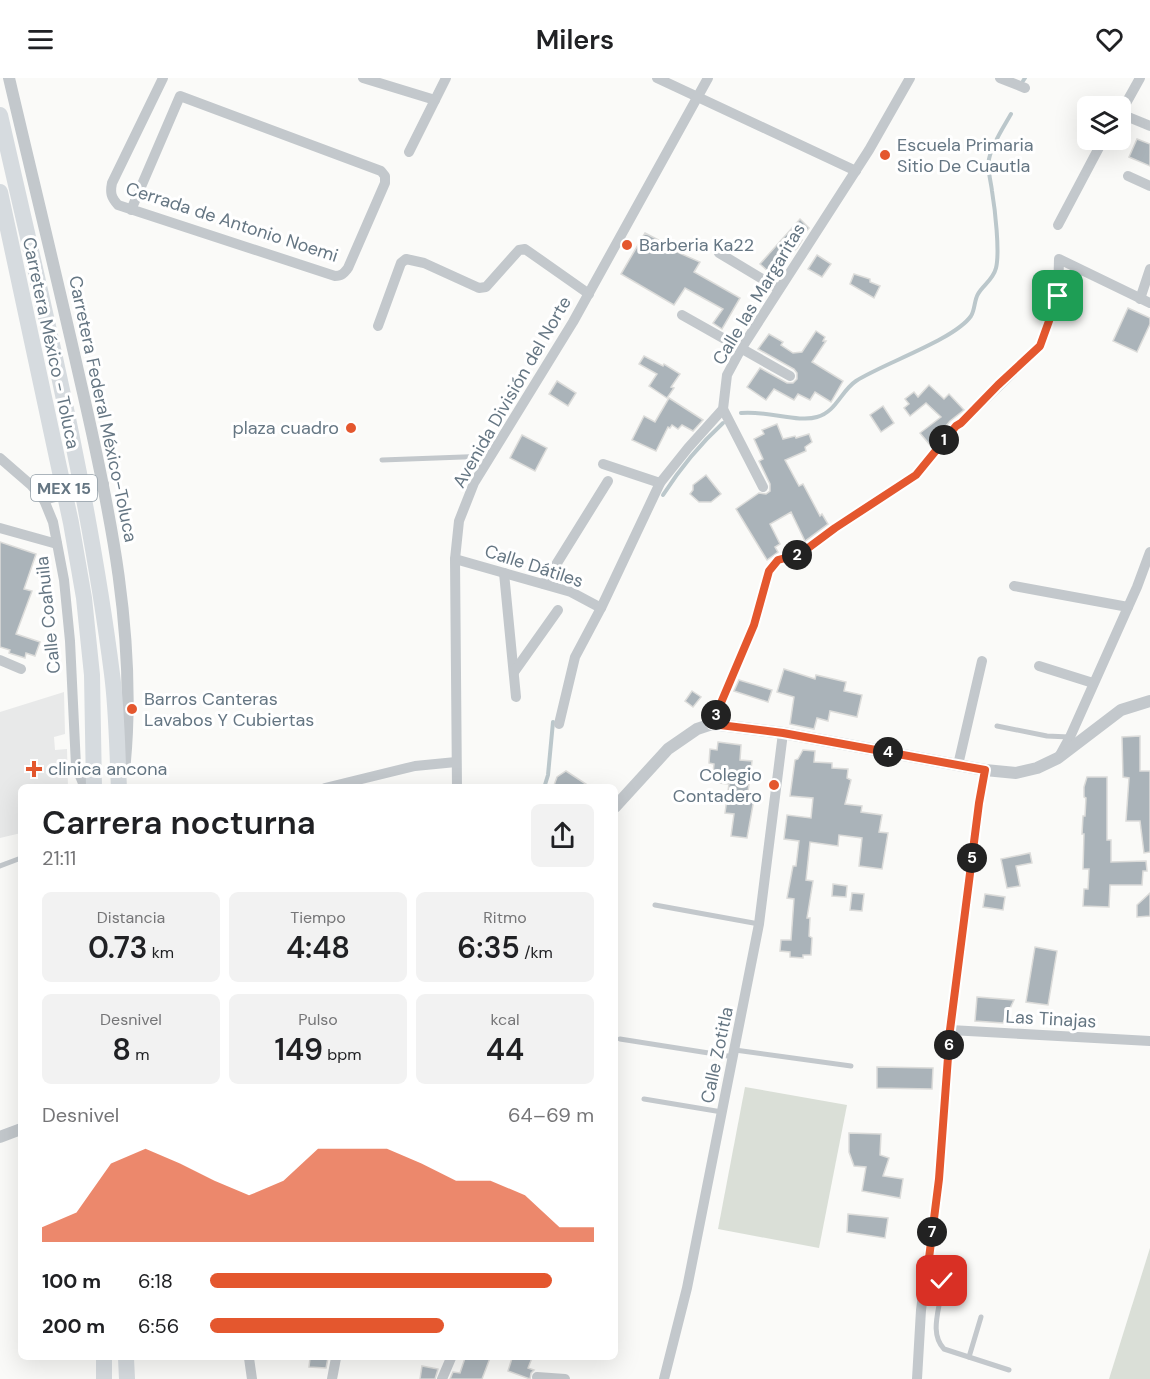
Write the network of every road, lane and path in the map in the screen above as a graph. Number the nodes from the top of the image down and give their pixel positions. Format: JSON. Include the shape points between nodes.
{"nodes":[{"id":1,"x":9,"y":78,"type":"edge"},
{"id":2,"x":163,"y":78,"type":"edge"},
{"id":3,"x":363,"y":78,"type":"edge"},
{"id":4,"x":446,"y":78,"type":"edge"},
{"id":5,"x":657,"y":78,"type":"edge"},
{"id":6,"x":708,"y":78,"type":"edge"},
{"id":7,"x":910,"y":78,"type":"edge"},
{"id":8,"x":1000,"y":78,"type":"edge"},
{"id":9,"x":1140,"y":78,"type":"edge"},
{"id":10,"x":1025,"y":88,"type":"dead end"},
{"id":11,"x":1130,"y":96,"type":"edge"},
{"id":12,"x":697,"y":97,"type":"junction"},
{"id":13,"x":435,"y":100,"type":"junction"},
{"id":14,"x":0,"y":115,"type":"edge"},
{"id":15,"x":1131,"y":118,"type":"edge"},
{"id":16,"x":1150,"y":126,"type":"edge"},
{"id":17,"x":1098,"y":150,"type":"edge"},
{"id":18,"x":409,"y":152,"type":"dead end"},
{"id":19,"x":856,"y":171,"type":"junction"},
{"id":20,"x":1128,"y":176,"type":"dead end"},
{"id":21,"x":1150,"y":186,"type":"edge"},
{"id":22,"x":0,"y":192,"type":"edge"},
{"id":23,"x":131,"y":210,"type":"junction"},
{"id":24,"x":1058,"y":225,"type":"dead end"},
{"id":25,"x":719,"y":253,"type":"dead end"},
{"id":26,"x":1150,"y":269,"type":"edge"},
{"id":27,"x":779,"y":290,"type":"junction"},
{"id":28,"x":588,"y":294,"type":"junction"},
{"id":29,"x":1145,"y":301,"type":"edge"},
{"id":30,"x":682,"y":315,"type":"dead end"},
{"id":31,"x":378,"y":326,"type":"dead end"},
{"id":32,"x":741,"y":349,"type":"junction"},
{"id":33,"x":790,"y":376,"type":"dead end"},
{"id":34,"x":723,"y":409,"type":"junction"},
{"id":35,"x":490,"y":456,"type":"junction"},
{"id":36,"x":0,"y":458,"type":"edge"},
{"id":37,"x":382,"y":460,"type":"dead end"},
{"id":38,"x":603,"y":464,"type":"dead end"},
{"id":39,"x":609,"y":481,"type":"dead end"},
{"id":40,"x":660,"y":483,"type":"junction"},
{"id":41,"x":100,"y":485,"type":"junction"},
{"id":42,"x":763,"y":487,"type":"dead end"},
{"id":43,"x":49,"y":498,"type":"junction"},
{"id":44,"x":0,"y":528,"type":"edge"},
{"id":45,"x":57,"y":544,"type":"junction"},
{"id":46,"x":1150,"y":552,"type":"edge"},
{"id":47,"x":454,"y":559,"type":"junction"},
{"id":48,"x":504,"y":573,"type":"junction"},
{"id":49,"x":544,"y":584,"type":"junction"},
{"id":50,"x":1014,"y":586,"type":"dead end"},
{"id":51,"x":601,"y":608,"type":"junction"},
{"id":52,"x":1128,"y":608,"type":"junction"},
{"id":53,"x":558,"y":610,"type":"dead end"},
{"id":54,"x":0,"y":660,"type":"edge"},
{"id":55,"x":982,"y":661,"type":"dead end"},
{"id":56,"x":1039,"y":666,"type":"dead end"},
{"id":57,"x":21,"y":669,"type":"dead end"},
{"id":58,"x":514,"y":672,"type":"junction"},
{"id":59,"x":1093,"y":683,"type":"junction"},
{"id":60,"x":516,"y":698,"type":"dead end"},
{"id":61,"x":1150,"y":701,"type":"edge"},
{"id":62,"x":559,"y":724,"type":"dead end"},
{"id":63,"x":712,"y":724,"type":"junction"},
{"id":64,"x":997,"y":726,"type":"dead end"},
{"id":65,"x":783,"y":733,"type":"junction"},
{"id":66,"x":1070,"y":737,"type":"junction"},
{"id":67,"x":1058,"y":759,"type":"junction"},
{"id":68,"x":456,"y":762,"type":"junction"},
{"id":69,"x":958,"y":765,"type":"junction"},
{"id":70,"x":985,"y":770,"type":"junction"},
{"id":71,"x":83,"y":784,"type":"edge"},
{"id":72,"x":94,"y":784,"type":"edge"},
{"id":73,"x":121,"y":784,"type":"edge"},
{"id":74,"x":122,"y":784,"type":"edge"},
{"id":75,"x":341,"y":784,"type":"edge"},
{"id":76,"x":457,"y":784,"type":"edge"},
{"id":77,"x":618,"y":804,"type":"edge"},
{"id":78,"x":18,"y":859,"type":"edge"},
{"id":79,"x":0,"y":866,"type":"edge"},
{"id":80,"x":656,"y":905,"type":"dead end"},
{"id":81,"x":759,"y":924,"type":"junction"},
{"id":82,"x":950,"y":1030,"type":"junction"},
{"id":83,"x":620,"y":1039,"type":"dead end"},
{"id":84,"x":1150,"y":1041,"type":"edge"},
{"id":85,"x":735,"y":1053,"type":"junction"},
{"id":86,"x":851,"y":1066,"type":"dead end"},
{"id":87,"x":644,"y":1099,"type":"dead end"},
{"id":88,"x":722,"y":1112,"type":"junction"},
{"id":89,"x":18,"y":1131,"type":"edge"},
{"id":90,"x":0,"y":1137,"type":"edge"},
{"id":91,"x":927,"y":1274,"type":"junction"},
{"id":92,"x":981,"y":1317,"type":"dead end"},
{"id":93,"x":969,"y":1357,"type":"junction"},
{"id":94,"x":104,"y":1360,"type":"edge"},
{"id":95,"x":126,"y":1360,"type":"edge"},
{"id":96,"x":249,"y":1360,"type":"edge"},
{"id":97,"x":336,"y":1360,"type":"edge"},
{"id":98,"x":450,"y":1360,"type":"edge"},
{"id":99,"x":1009,"y":1370,"type":"dead end"},
{"id":100,"x":537,"y":1377,"type":"dead end"},
{"id":101,"x":104,"y":1379,"type":"edge"},
{"id":102,"x":127,"y":1379,"type":"edge"},
{"id":103,"x":252,"y":1379,"type":"edge"},
{"id":104,"x":332,"y":1379,"type":"edge"},
{"id":105,"x":442,"y":1379,"type":"edge"},
{"id":106,"x":566,"y":1379,"type":"edge"},
{"id":107,"x":664,"y":1379,"type":"edge"},
{"id":108,"x":917,"y":1379,"type":"edge"}],
"edges":[{"from":1,"to":41,"type":"street","name":"Carretera Federal México-Toluca"},
{"from":2,"to":23,"type":"street","name":"Cerrada de Antonio Noemi","via":[[112,183],[112,198]]},
{"from":3,"to":13,"type":"street"},
{"from":4,"to":13,"type":"street"},
{"from":5,"to":12,"type":"street"},
{"from":6,"to":12,"type":"street","name":"Avenida División del Norte"},
{"from":7,"to":19,"type":"street","name":"Calle las Margaritas"},
{"from":8,"to":10,"type":"street"},
{"from":9,"to":11,"type":"street"},
{"from":12,"to":19,"type":"street"},
{"from":12,"to":28,"type":"street","name":"Avenida División del Norte"},
{"from":13,"to":18,"type":"street"},
{"from":14,"to":73,"type":"main road","name":"Carretera México - Toluca","number":"MEX 15","via":[[96,560],[112,677]]},
{"from":15,"to":16,"type":"street"},
{"from":17,"to":24,"type":"street"},
{"from":19,"to":27,"type":"street","name":"Calle las Margaritas"},
{"from":20,"to":21,"type":"street"},
{"from":22,"to":72,"type":"main road","name":"Carretera México - Toluca","number":"MEX 15","via":[[84,598],[92,675]]},
{"from":23,"to":23,"type":"street","name":"Cerrada de Antonio Noemi","via":[[339,276],[348,268],[385,176],[381,171],[180,96]]},
{"from":25,"to":27,"type":"street"},
{"from":26,"to":29,"type":"street"},
{"from":27,"to":32,"type":"street","name":"Calle las Margaritas"},
{"from":28,"to":31,"type":"street","via":[[525,249],[519,249],[486,287],[479,288],[406,259],[401,263]]},
{"from":28,"to":35,"type":"street","name":"Avenida División del Norte"},
{"from":29,"to":63,"type":"street","via":[[1059,258],[1058,296],[1040,346],[956,426],[916,475],[800,554],[778,560],[769,571],[754,625]]},
{"from":30,"to":32,"type":"street"},
{"from":32,"to":33,"type":"street"},
{"from":32,"to":34,"type":"street","name":"Calle las Margaritas","via":[[728,375]]},
{"from":34,"to":40,"type":"street"},
{"from":34,"to":42,"type":"street"},
{"from":35,"to":37,"type":"lane"},
{"from":35,"to":47,"type":"street","name":"Avenida División del Norte","via":[[459,521]]},
{"from":36,"to":43,"type":"street","name":"Calle Coahuila"},
{"from":38,"to":40,"type":"street"},
{"from":39,"to":49,"type":"street"},
{"from":40,"to":51,"type":"street"},
{"from":41,"to":43,"type":"street"},
{"from":41,"to":74,"type":"street","name":"Carretera Federal México-Toluca","via":[[118,574],[127,669],[128,738]]},
{"from":43,"to":45,"type":"street","name":"Calle Coahuila"},
{"from":44,"to":45,"type":"street"},
{"from":45,"to":71,"type":"street","name":"Calle Coahuila","via":[[70,641],[76,766]]},
{"from":46,"to":52,"type":"street"},
{"from":47,"to":48,"type":"street","name":"Calle Dátiles"},
{"from":47,"to":68,"type":"street","name":"Avenida División del Norte"},
{"from":48,"to":49,"type":"street","name":"Calle Dátiles"},
{"from":48,"to":58,"type":"street"},
{"from":49,"to":51,"type":"street","name":"Calle Dátiles","via":[[571,592]]},
{"from":50,"to":52,"type":"street"},
{"from":51,"to":62,"type":"street","via":[[575,657]]},
{"from":52,"to":59,"type":"street"},
{"from":53,"to":58,"type":"street"},
{"from":54,"to":57,"type":"street"},
{"from":55,"to":69,"type":"street"},
{"from":56,"to":59,"type":"street"},
{"from":58,"to":60,"type":"street"},
{"from":59,"to":66,"type":"street"},
{"from":61,"to":67,"type":"street","via":[[1121,710]]},
{"from":63,"to":65,"type":"street"},
{"from":63,"to":77,"type":"street","via":[[690,733],[668,749]]},
{"from":64,"to":66,"type":"lane"},
{"from":65,"to":69,"type":"street"},
{"from":65,"to":81,"type":"street","name":"Calle Zotitla"},
{"from":66,"to":67,"type":"street"},
{"from":67,"to":70,"type":"street","via":[[1016,773]]},
{"from":68,"to":75,"type":"street","via":[[415,766]]},
{"from":68,"to":76,"type":"street","name":"Avenida División del Norte"},
{"from":69,"to":70,"type":"street"},
{"from":70,"to":82,"type":"street"},
{"from":78,"to":79,"type":"lane"},
{"from":80,"to":81,"type":"lane"},
{"from":81,"to":85,"type":"street","name":"Calle Zotitla"},
{"from":82,"to":84,"type":"street","name":"Las Tinajas"},
{"from":82,"to":91,"type":"street","via":[[939,1179]]},
{"from":83,"to":85,"type":"lane"},
{"from":85,"to":86,"type":"lane"},
{"from":85,"to":88,"type":"street","name":"Calle Zotitla"},
{"from":87,"to":88,"type":"lane"},
{"from":88,"to":107,"type":"street","name":"Calle Zotitla","via":[[687,1288]]},
{"from":89,"to":90,"type":"street"},
{"from":91,"to":93,"type":"lane","via":[[942,1281],[935,1333],[938,1344]]},
{"from":91,"to":108,"type":"street"},
{"from":92,"to":93,"type":"lane"},
{"from":93,"to":99,"type":"lane"},
{"from":94,"to":101,"type":"main road"},
{"from":95,"to":102,"type":"main road"},
{"from":96,"to":103,"type":"street"},
{"from":97,"to":104,"type":"street"},
{"from":98,"to":105,"type":"street"},
{"from":100,"to":106,"type":"street"}]}
